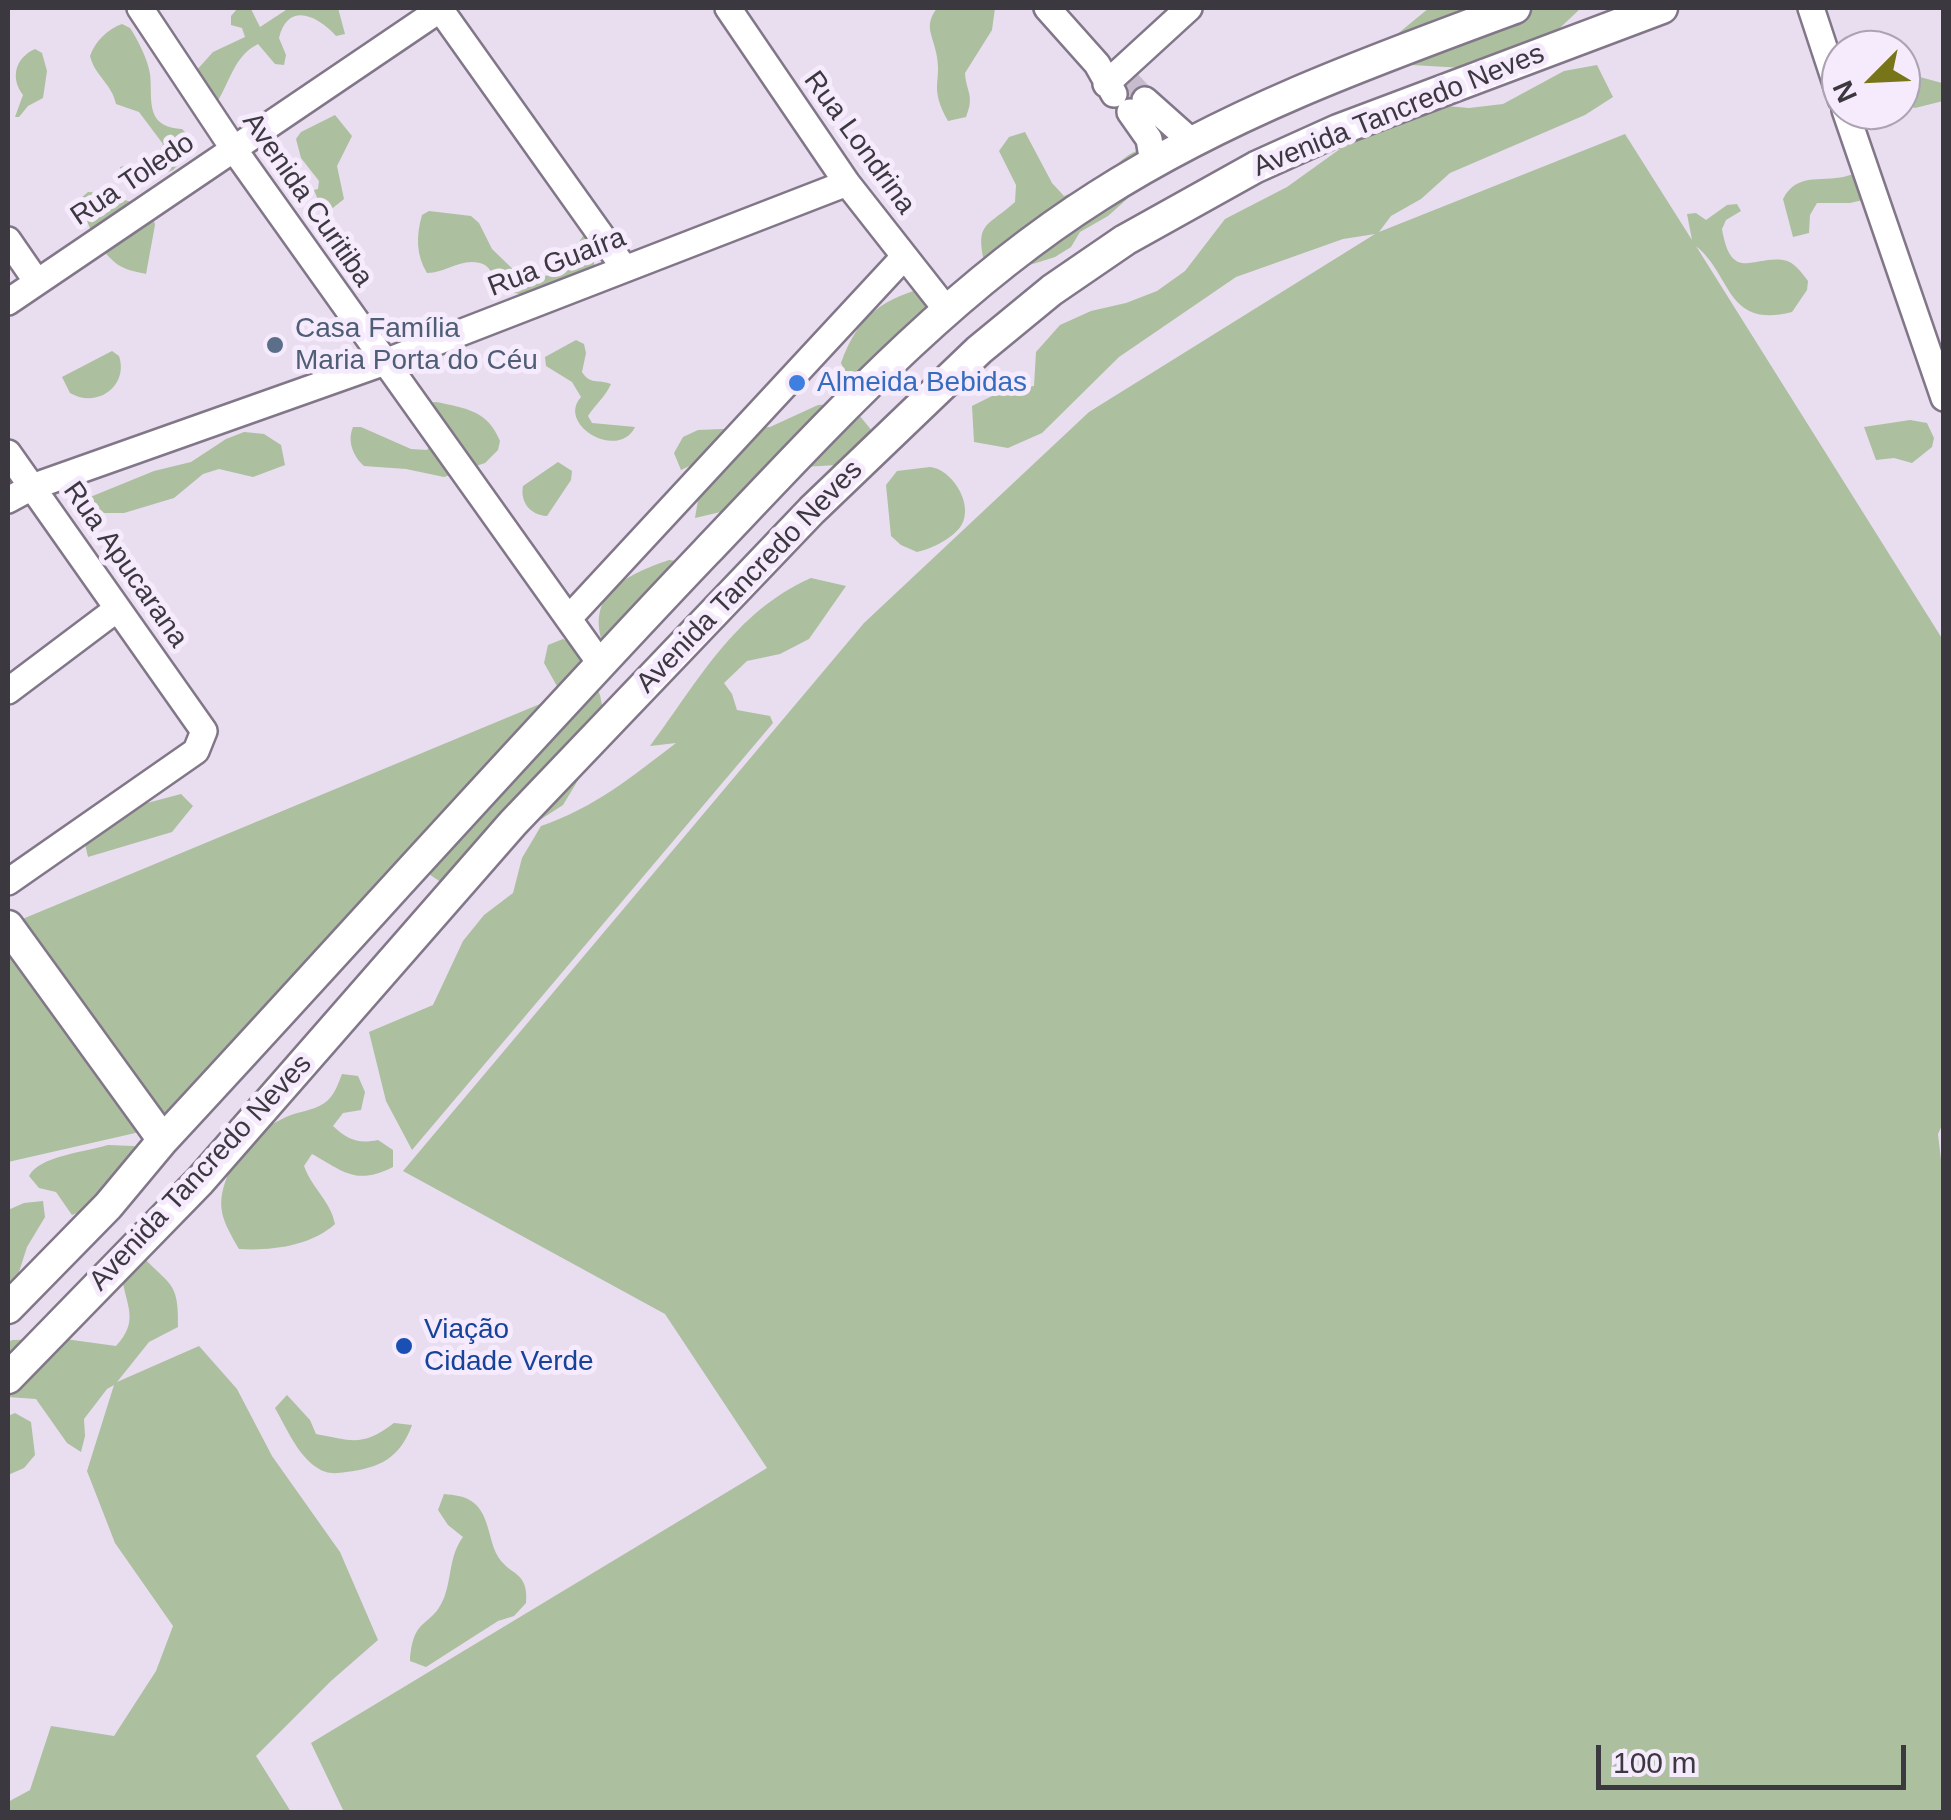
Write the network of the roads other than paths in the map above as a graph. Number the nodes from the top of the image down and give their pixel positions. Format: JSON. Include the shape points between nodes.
{"nodes":[{"id":1,"x":140,"y":8,"type":"edge"},
{"id":2,"x":441,"y":8,"type":"edge"},
{"id":3,"x":728,"y":8,"type":"edge"},
{"id":4,"x":1048,"y":8,"type":"edge"},
{"id":5,"x":1189,"y":8,"type":"edge"},
{"id":6,"x":1515,"y":8,"type":"edge"},
{"id":7,"x":1662,"y":8,"type":"edge"},
{"id":8,"x":1811,"y":8,"type":"edge"},
{"id":9,"x":1821,"y":38,"type":"edge"},
{"id":10,"x":1120,"y":87,"type":"junction"},
{"id":11,"x":1851,"y":130,"type":"edge"},
{"id":12,"x":1191,"y":141,"type":"junction"},
{"id":13,"x":233,"y":148,"type":"junction"},
{"id":14,"x":1153,"y":163,"type":"junction"},
{"id":15,"x":846,"y":184,"type":"junction"},
{"id":16,"x":8,"y":240,"type":"edge"},
{"id":17,"x":904,"y":257,"type":"junction"},
{"id":18,"x":625,"y":269,"type":"junction"},
{"id":19,"x":37,"y":282,"type":"junction"},
{"id":20,"x":8,"y":302,"type":"edge"},
{"id":21,"x":946,"y":309,"type":"junction"},
{"id":22,"x":385,"y":362,"type":"junction"},
{"id":23,"x":1944,"y":398,"type":"edge"},
{"id":24,"x":8,"y":453,"type":"edge"},
{"id":25,"x":32,"y":487,"type":"junction"},
{"id":26,"x":8,"y":500,"type":"edge"},
{"id":27,"x":117,"y":609,"type":"junction"},
{"id":28,"x":569,"y":618,"type":"junction"},
{"id":29,"x":600,"y":663,"type":"junction"},
{"id":30,"x":8,"y":691,"type":"edge"},
{"id":31,"x":8,"y":882,"type":"edge"},
{"id":32,"x":11,"y":940,"type":"edge"},
{"id":33,"x":267,"y":1028,"type":"junction"},
{"id":34,"x":305,"y":1062,"type":"junction"},
{"id":35,"x":163,"y":1140,"type":"junction"},
{"id":36,"x":108,"y":1206,"type":"junction"},
{"id":37,"x":8,"y":1308,"type":"edge"},
{"id":38,"x":8,"y":1332,"type":"edge"},
{"id":39,"x":8,"y":1378,"type":"edge"}],
"edges":[{"from":1,"to":13,"type":"street","name":"Avenida Curitiba"},
{"from":2,"to":13,"type":"street","name":"Rua Toledo"},
{"from":2,"to":18,"type":"street"},
{"from":3,"to":15,"type":"street","name":"Rua Londrina"},
{"from":4,"to":10,"type":"street"},
{"from":5,"to":10,"type":"street"},
{"from":6,"to":12,"type":"main road","name":"Avenida Tancredo Neves","via":[[1323,80]]},
{"from":7,"to":34,"type":"main road","name":"Avenida Tancredo Neves","via":[[1256,166],[1052,290],[812,510],[513,824]]},
{"from":8,"to":9,"type":"street"},
{"from":10,"to":12,"type":"street"},
{"from":10,"to":14,"type":"street","via":[[1149,139]]},
{"from":11,"to":23,"type":"street"},
{"from":12,"to":14,"type":"main road","name":"Avenida Tancredo Neves"},
{"from":13,"to":19,"type":"street","name":"Rua Toledo"},
{"from":13,"to":22,"type":"street","name":"Avenida Curitiba"},
{"from":14,"to":21,"type":"main road","name":"Avenida Tancredo Neves","via":[[1018,250]]},
{"from":15,"to":17,"type":"street","name":"Rua Londrina"},
{"from":15,"to":18,"type":"street","name":"Rua Guaíra"},
{"from":16,"to":19,"type":"street"},
{"from":17,"to":21,"type":"street","name":"Rua Londrina"},
{"from":17,"to":28,"type":"street"},
{"from":18,"to":22,"type":"street","name":"Rua Guaíra"},
{"from":19,"to":20,"type":"street","name":"Rua Toledo"},
{"from":21,"to":29,"type":"main road","name":"Avenida Tancredo Neves"},
{"from":22,"to":25,"type":"street","name":"Rua Guaíra"},
{"from":22,"to":28,"type":"street","name":"Avenida Curitiba"},
{"from":24,"to":25,"type":"street","name":"Rua Apucarana"},
{"from":25,"to":26,"type":"street","name":"Rua Guaíra"},
{"from":25,"to":27,"type":"street","name":"Rua Apucarana"},
{"from":27,"to":30,"type":"street"},
{"from":27,"to":31,"type":"street","name":"Rua Apucarana","via":[[204,731],[196,751]]},
{"from":28,"to":29,"type":"street","name":"Avenida Curitiba"},
{"from":29,"to":33,"type":"main road","name":"Avenida Tancredo Neves"},
{"from":32,"to":35,"type":"main road"},
{"from":33,"to":34,"type":"main road","via":[[290,1041]]},
{"from":33,"to":35,"type":"main road","name":"Avenida Tancredo Neves"},
{"from":34,"to":39,"type":"main road","name":"Avenida Tancredo Neves"},
{"from":35,"to":36,"type":"main road","name":"Avenida Tancredo Neves"},
{"from":36,"to":37,"type":"main road","name":"Avenida Tancredo Neves"},
{"from":36,"to":38,"type":"main road"}]}
